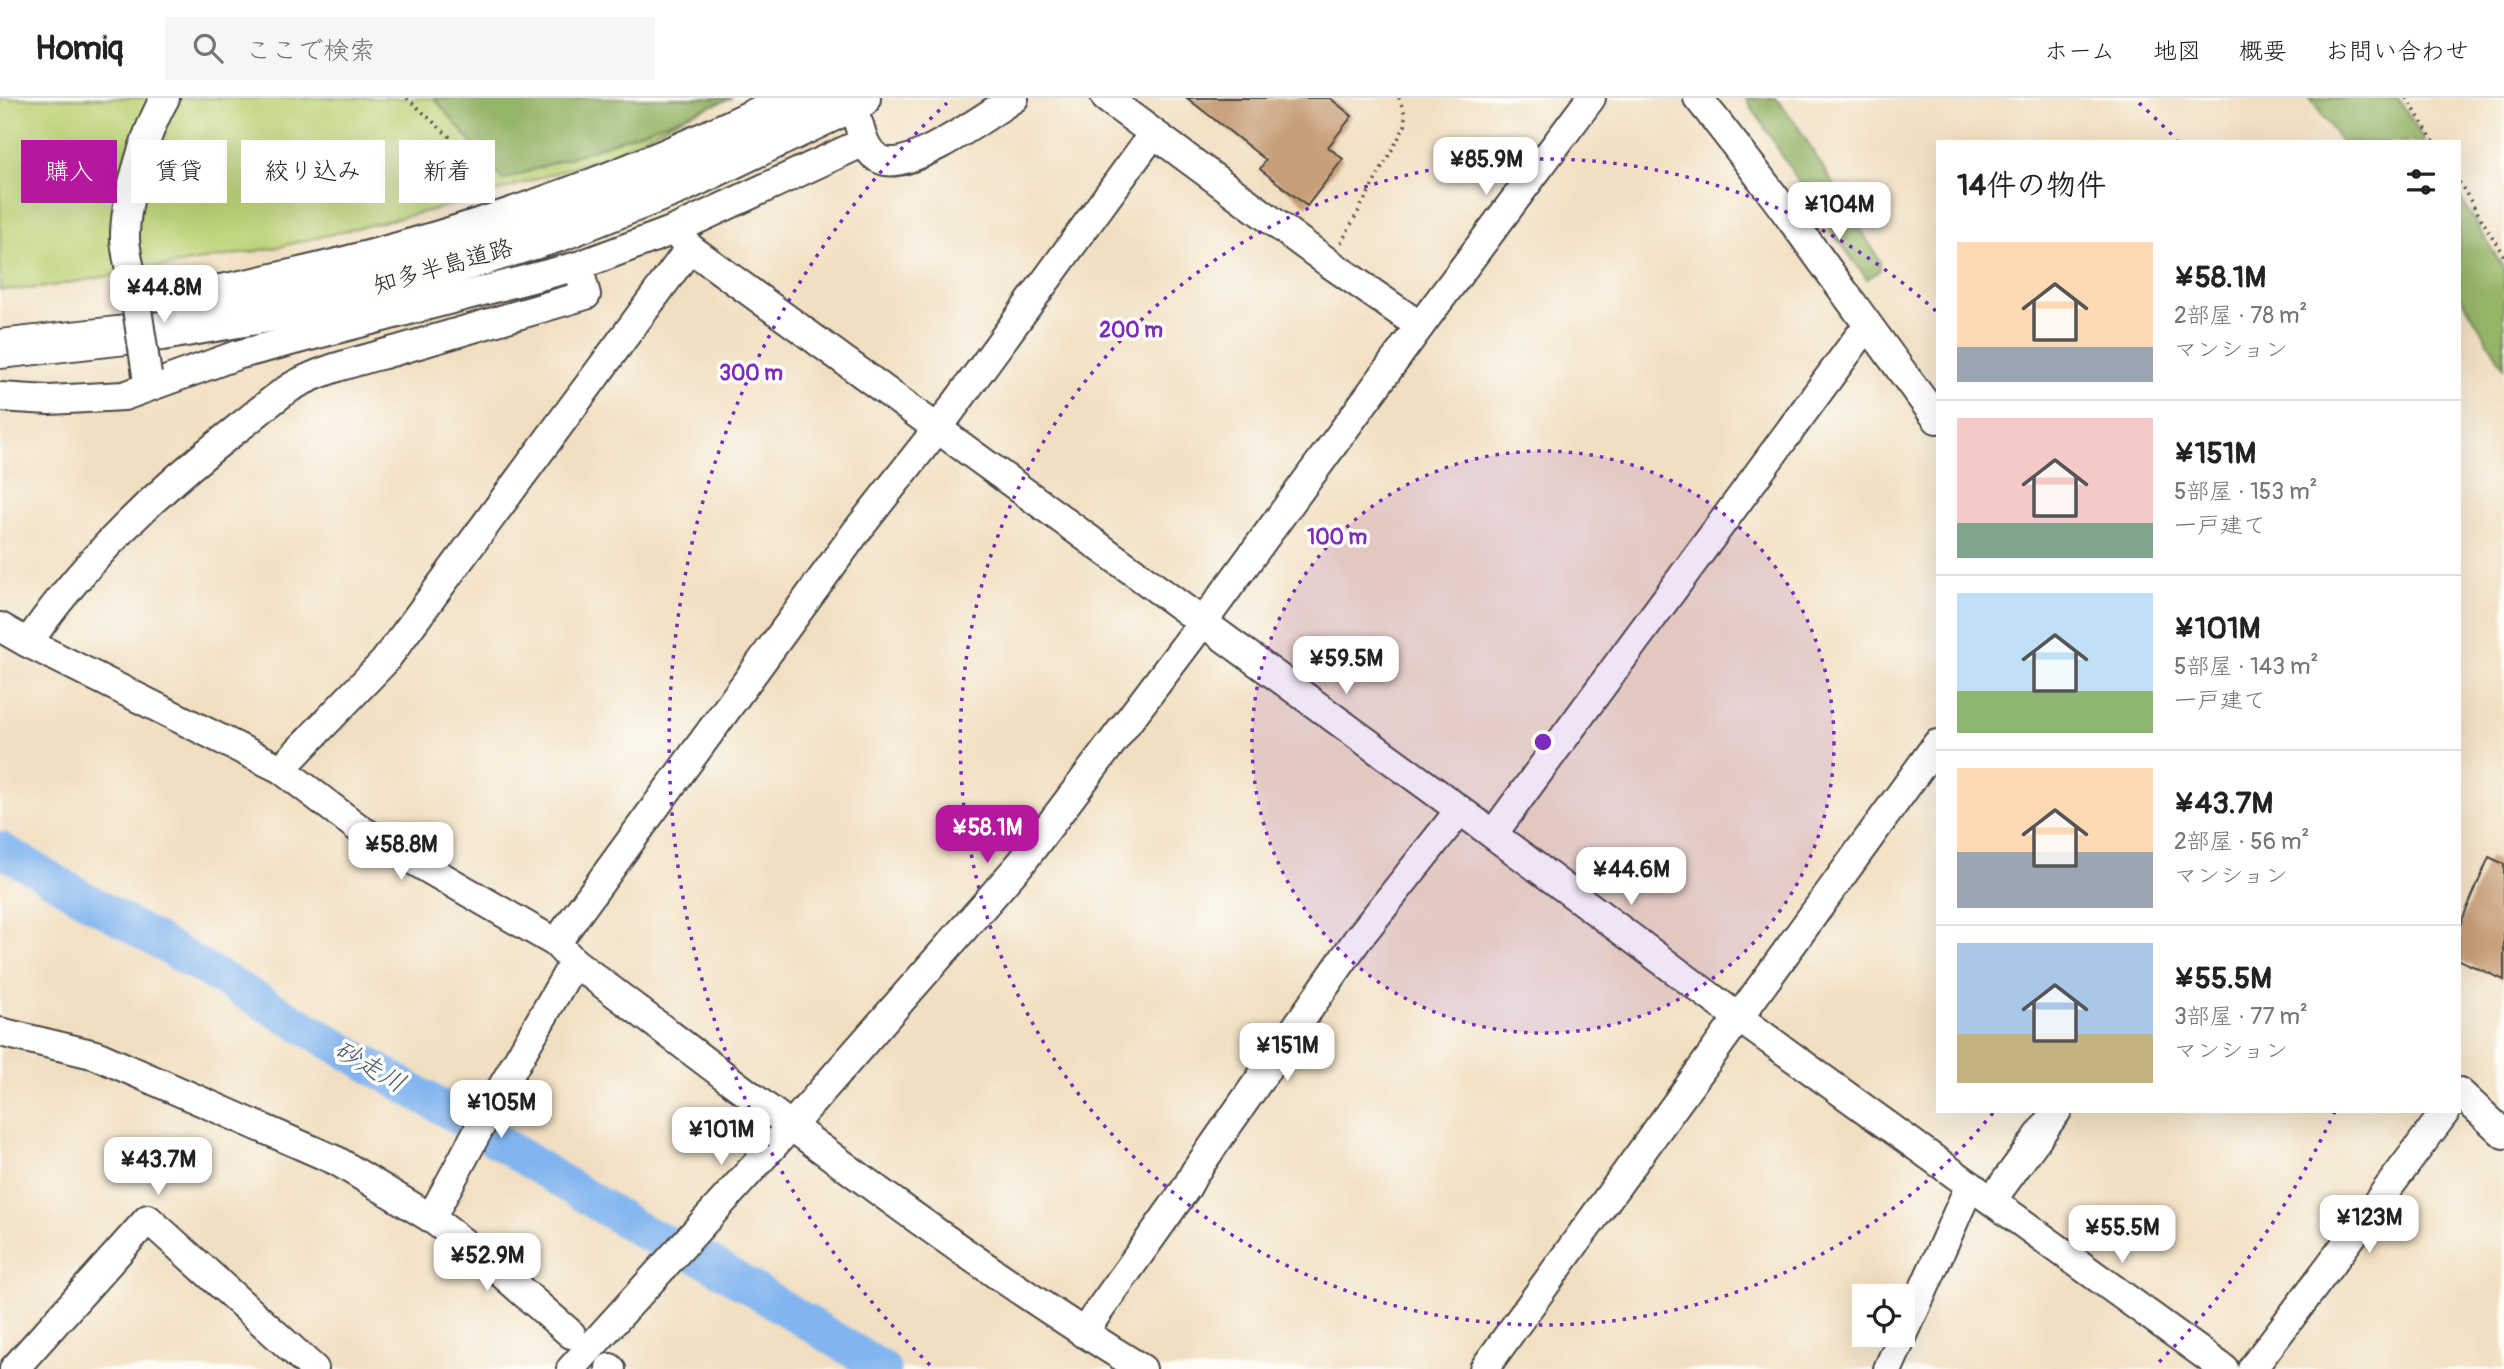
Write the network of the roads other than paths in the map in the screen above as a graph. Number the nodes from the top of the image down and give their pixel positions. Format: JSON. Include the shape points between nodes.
{"nodes":[{"id":1,"x":164,"y":98,"type":"edge"},
{"id":2,"x":796,"y":98,"type":"edge"},
{"id":3,"x":1014,"y":98,"type":"edge"},
{"id":4,"x":1106,"y":98,"type":"edge"},
{"id":5,"x":1591,"y":98,"type":"edge"},
{"id":6,"x":1698,"y":98,"type":"edge"},
{"id":7,"x":861,"y":121,"type":"edge"},
{"id":8,"x":1153,"y":134,"type":"junction"},
{"id":9,"x":682,"y":239,"type":"junction"},
{"id":10,"x":578,"y":266,"type":"junction"},
{"id":11,"x":1419,"y":326,"type":"junction"},
{"id":12,"x":0,"y":327,"type":"edge"},
{"id":13,"x":1869,"y":329,"type":"junction"},
{"id":14,"x":0,"y":349,"type":"edge"},
{"id":15,"x":149,"y":381,"type":"junction"},
{"id":16,"x":0,"y":397,"type":"edge"},
{"id":17,"x":1936,"y":418,"type":"edge"},
{"id":18,"x":937,"y":428,"type":"junction"},
{"id":19,"x":1203,"y":622,"type":"junction"},
{"id":20,"x":0,"y":627,"type":"edge"},
{"id":21,"x":28,"y":643,"type":"junction"},
{"id":22,"x":1936,"y":745,"type":"edge"},
{"id":23,"x":281,"y":769,"type":"junction"},
{"id":24,"x":1461,"y":810,"type":"junction"},
{"id":25,"x":1493,"y":834,"type":"junction"},
{"id":26,"x":565,"y":953,"type":"junction"},
{"id":27,"x":1739,"y":1018,"type":"junction"},
{"id":28,"x":0,"y":1032,"type":"edge"},
{"id":29,"x":2461,"y":1102,"type":"edge"},
{"id":30,"x":2055,"y":1113,"type":"edge"},
{"id":31,"x":2445,"y":1113,"type":"edge"},
{"id":32,"x":791,"y":1126,"type":"junction"},
{"id":33,"x":2504,"y":1134,"type":"edge"},
{"id":34,"x":1981,"y":1192,"type":"junction"},
{"id":35,"x":431,"y":1218,"type":"junction"},
{"id":36,"x":1083,"y":1333,"type":"junction"},
{"id":37,"x":571,"y":1334,"type":"dead end"},
{"id":38,"x":14,"y":1369,"type":"edge"},
{"id":39,"x":314,"y":1369,"type":"edge"},
{"id":40,"x":571,"y":1369,"type":"edge"},
{"id":41,"x":1142,"y":1369,"type":"edge"},
{"id":42,"x":1483,"y":1369,"type":"edge"},
{"id":43,"x":1888,"y":1369,"type":"edge"},
{"id":44,"x":2224,"y":1369,"type":"edge"},
{"id":45,"x":2252,"y":1369,"type":"edge"}],
"edges":[{"from":1,"to":15,"type":"street","bridge":true,"via":[[140,160],[125,236]]},
{"from":2,"to":12,"type":"highway","name":"知多半島道路","via":[[666,158],[544,206],[420,247],[278,283],[131,311]]},
{"from":3,"to":7,"type":"street","via":[[948,140],[895,163],[874,155]]},
{"from":4,"to":8,"type":"street"},
{"from":5,"to":11,"type":"street"},
{"from":6,"to":13,"type":"street","via":[[1811,244]]},
{"from":7,"to":9,"type":"street"},
{"from":7,"to":14,"type":"highway","name":"知多半島道路","via":[[805,126],[668,189],[559,232],[434,271],[285,310],[162,331]]},
{"from":8,"to":11,"type":"street"},
{"from":8,"to":18,"type":"street"},
{"from":9,"to":10,"type":"street"},
{"from":9,"to":18,"type":"street"},
{"from":9,"to":23,"type":"street","via":[[384,662]]},
{"from":10,"to":15,"type":"street"},
{"from":10,"to":21,"type":"street","via":[[586,295],[318,375],[292,387],[147,503],[95,557]]},
{"from":11,"to":19,"type":"street"},
{"from":13,"to":17,"type":"street"},
{"from":13,"to":25,"type":"street"},
{"from":15,"to":16,"type":"street","via":[[124,396]]},
{"from":18,"to":19,"type":"street"},
{"from":18,"to":26,"type":"street","via":[[856,532]]},
{"from":19,"to":24,"type":"street"},
{"from":19,"to":32,"type":"street","via":[[1022,862]]},
{"from":20,"to":21,"type":"street"},
{"from":21,"to":23,"type":"street"},
{"from":22,"to":27,"type":"street"},
{"from":23,"to":26,"type":"street","via":[[360,830]]},
{"from":24,"to":25,"type":"street"},
{"from":24,"to":36,"type":"street","via":[[1357,940]]},
{"from":25,"to":27,"type":"street"},
{"from":26,"to":32,"type":"street"},
{"from":26,"to":35,"type":"street"},
{"from":27,"to":34,"type":"street"},
{"from":27,"to":42,"type":"street"},
{"from":28,"to":35,"type":"street","via":[[96,1055],[337,1161]]},
{"from":29,"to":33,"type":"street"},
{"from":30,"to":34,"type":"street"},
{"from":31,"to":45,"type":"street"},
{"from":32,"to":36,"type":"street","via":[[966,1255]]},
{"from":32,"to":40,"type":"street"},
{"from":34,"to":43,"type":"street"},
{"from":34,"to":44,"type":"street"},
{"from":35,"to":37,"type":"street"},
{"from":36,"to":41,"type":"street"},
{"from":38,"to":39,"type":"street","via":[[148,1219]]}]}
